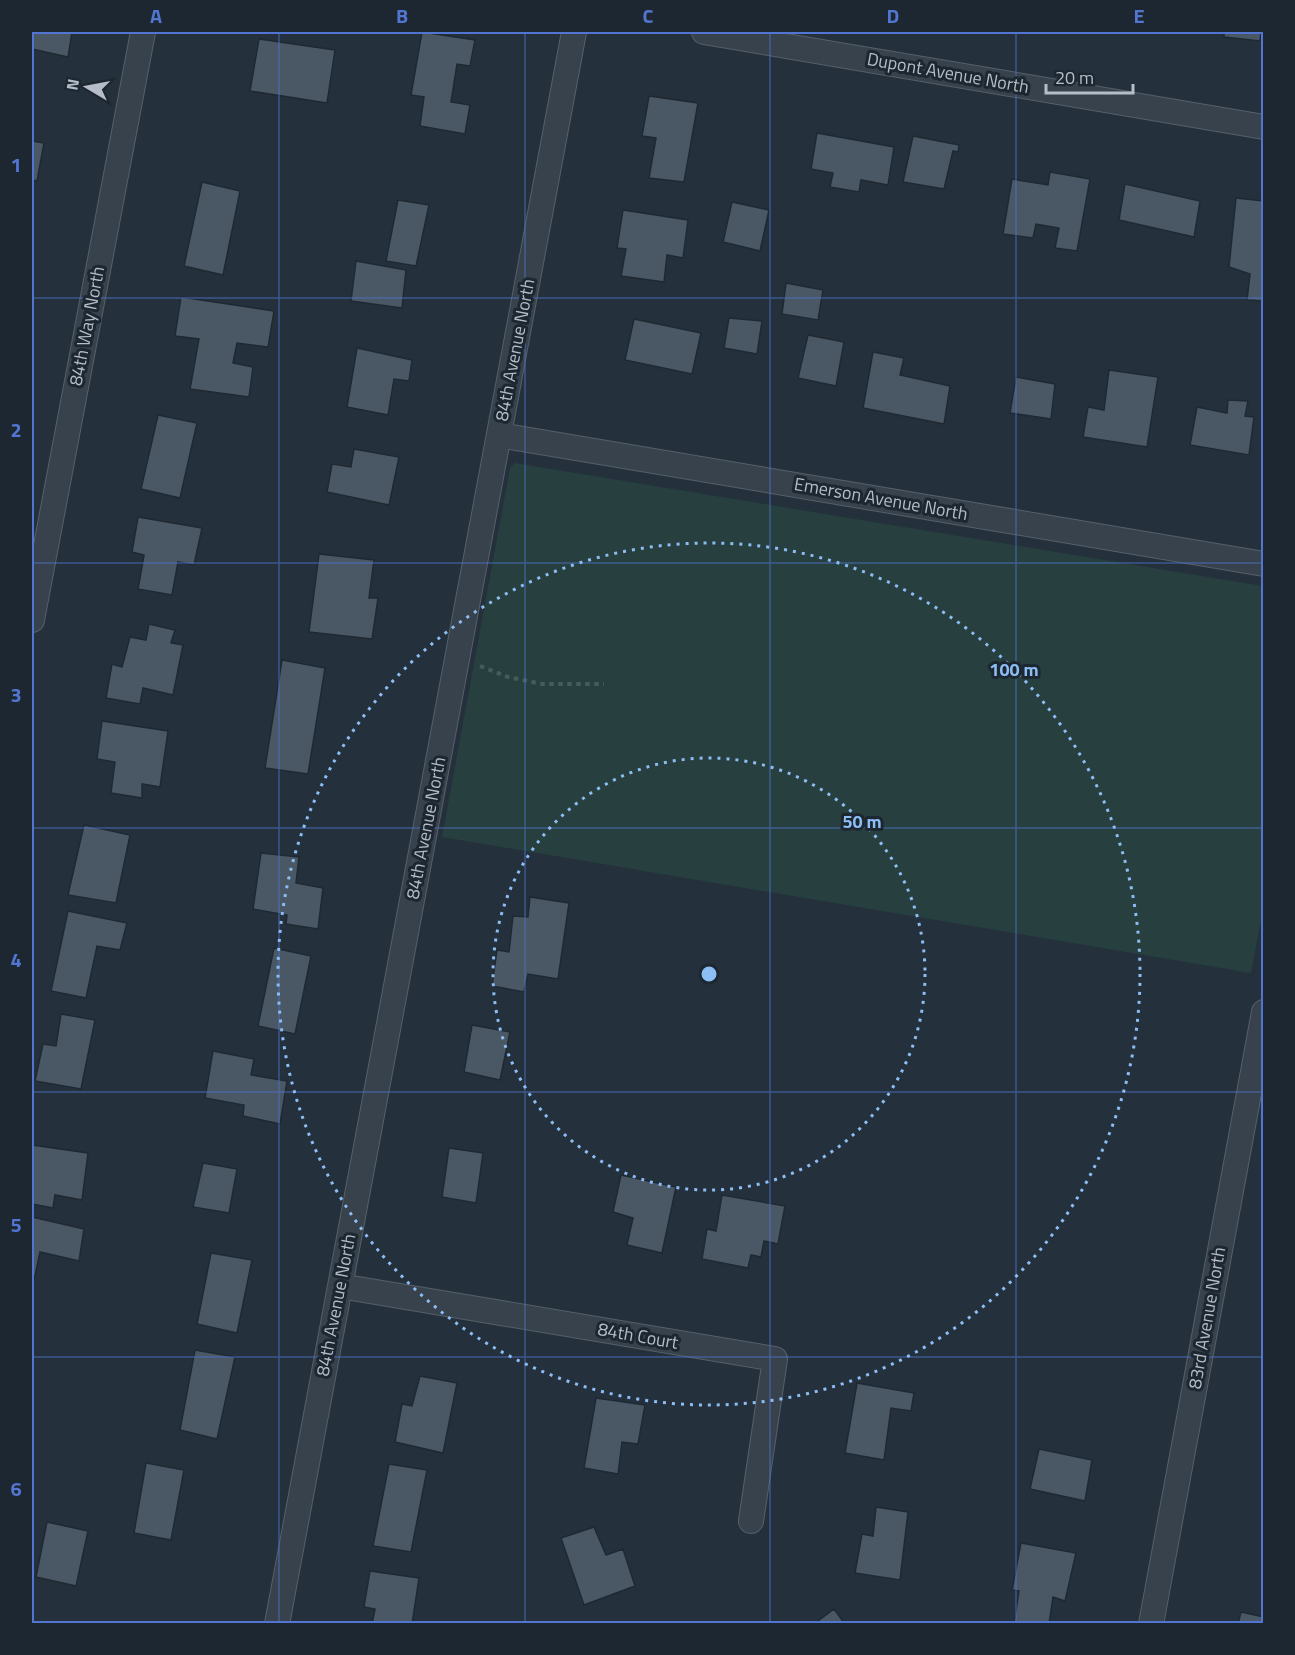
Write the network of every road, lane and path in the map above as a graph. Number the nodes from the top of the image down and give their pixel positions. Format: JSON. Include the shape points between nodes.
{"nodes":[{"id":1,"x":143,"y":32,"type":"edge"},
{"id":2,"x":574,"y":32,"type":"edge"},
{"id":3,"x":704,"y":32,"type":"edge"},
{"id":4,"x":1263,"y":128,"type":"edge"},
{"id":5,"x":500,"y":435,"type":"junction"},
{"id":6,"x":1263,"y":564,"type":"edge"},
{"id":7,"x":32,"y":620,"type":"edge"},
{"id":8,"x":480,"y":666,"type":"dead end"},
{"id":9,"x":604,"y":684,"type":"dead end"},
{"id":10,"x":1263,"y":1012,"type":"edge"},
{"id":11,"x":340,"y":1286,"type":"junction"},
{"id":12,"x":750,"y":1521,"type":"dead end"},
{"id":13,"x":277,"y":1623,"type":"edge"},
{"id":14,"x":1151,"y":1623,"type":"edge"}],
"edges":[{"from":1,"to":7,"type":"street","name":"84th Way North"},
{"from":2,"to":5,"type":"street","name":"84th Avenue North"},
{"from":3,"to":4,"type":"street","name":"Dupont Avenue North"},
{"from":5,"to":6,"type":"street","name":"Emerson Avenue North"},
{"from":5,"to":11,"type":"street","name":"84th Avenue North"},
{"from":8,"to":9,"type":"path","via":[[542,684]]},
{"from":10,"to":14,"type":"street","name":"83rd Avenue North"},
{"from":11,"to":12,"type":"street","name":"84th Court","via":[[775,1359]]},
{"from":11,"to":13,"type":"street","name":"84th Avenue North"}]}
